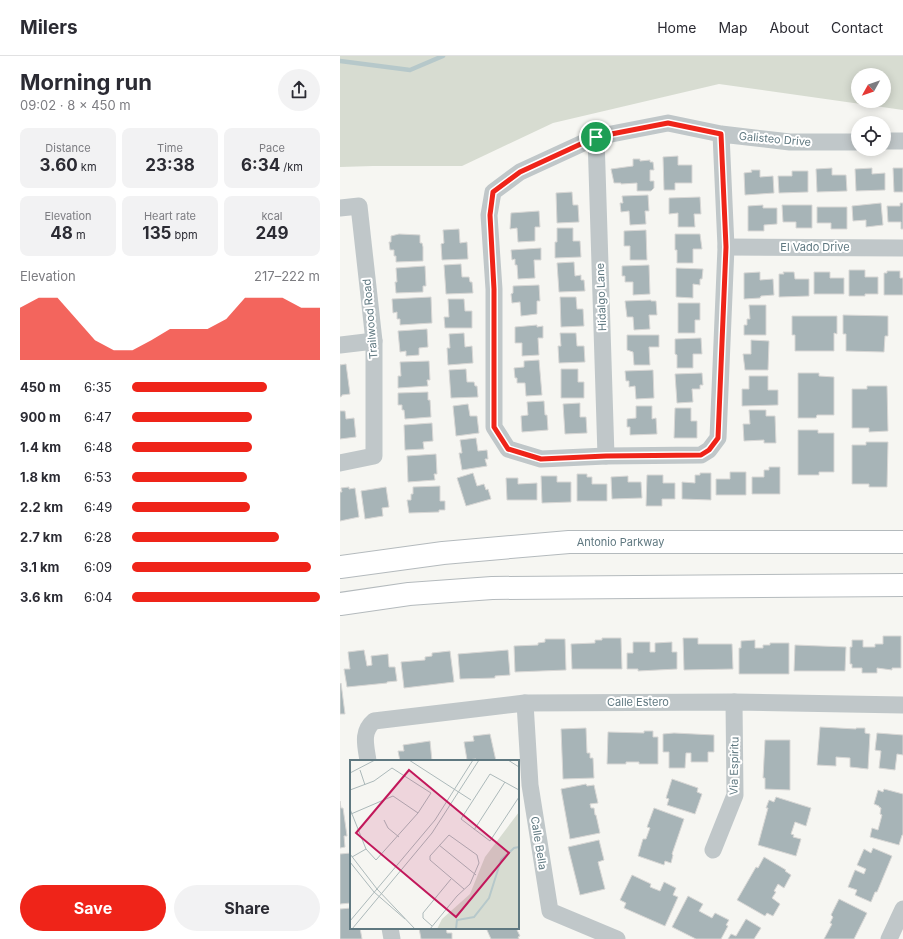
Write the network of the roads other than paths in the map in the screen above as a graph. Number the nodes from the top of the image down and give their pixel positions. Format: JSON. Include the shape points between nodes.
{"nodes":[{"id":1,"x":721,"y":134,"type":"junction"},
{"id":2,"x":596,"y":137,"type":"junction"},
{"id":3,"x":891,"y":141,"type":"edge"},
{"id":4,"x":903,"y":141,"type":"edge"},
{"id":5,"x":851,"y":142,"type":"edge"},
{"id":6,"x":340,"y":208,"type":"edge"},
{"id":7,"x":726,"y":247,"type":"junction"},
{"id":8,"x":903,"y":248,"type":"edge"},
{"id":9,"x":374,"y":341,"type":"junction"},
{"id":10,"x":340,"y":345,"type":"edge"},
{"id":11,"x":606,"y":456,"type":"junction"},
{"id":12,"x":340,"y":463,"type":"edge"},
{"id":13,"x":903,"y":542,"type":"edge"},
{"id":14,"x":340,"y":567,"type":"edge"},
{"id":15,"x":903,"y":585,"type":"edge"},
{"id":16,"x":340,"y":604,"type":"edge"},
{"id":17,"x":734,"y":702,"type":"junction"},
{"id":18,"x":525,"y":703,"type":"junction"},
{"id":19,"x":903,"y":705,"type":"edge"},
{"id":20,"x":368,"y":760,"type":"edge"},
{"id":21,"x":713,"y":850,"type":"dead end"},
{"id":22,"x":903,"y":909,"type":"edge"},
{"id":23,"x":390,"y":929,"type":"edge"},
{"id":24,"x":392,"y":939,"type":"edge"},
{"id":25,"x":618,"y":939,"type":"edge"},
{"id":26,"x":889,"y":939,"type":"edge"}],
"edges":[{"from":1,"to":2,"type":"street","name":"Galisteo Drive","via":[[668,123]]},
{"from":1,"to":5,"type":"street","name":"Galisteo Drive","via":[[790,142]]},
{"from":1,"to":7,"type":"street"},
{"from":2,"to":11,"type":"street","name":"Hidalgo Lane"},
{"from":2,"to":11,"type":"street","name":"Galisteo Drive","via":[[520,172],[493,192],[490,215],[494,289],[494,427],[508,449],[541,459]]},
{"from":3,"to":4,"type":"street"},
{"from":6,"to":9,"type":"street","name":"Trailwood Road","via":[[359,206]]},
{"from":7,"to":8,"type":"street","name":"El Vado Drive"},
{"from":7,"to":11,"type":"street","via":[[718,438],[709,450],[701,455]]},
{"from":9,"to":10,"type":"street"},
{"from":9,"to":12,"type":"street","name":"Trailwood Road","via":[[374,456]]},
{"from":13,"to":14,"type":"main road","name":"Antonio Parkway","via":[[569,542],[444,553]]},
{"from":15,"to":16,"type":"main road","via":[[492,588],[409,594]]},
{"from":17,"to":18,"type":"street","name":"Calle Estero"},
{"from":17,"to":19,"type":"street","name":"Calle Estero"},
{"from":17,"to":21,"type":"street","name":"Via Espiritu","via":[[735,795]]},
{"from":18,"to":20,"type":"street","name":"Calle Estero","via":[[374,721],[365,733]]},
{"from":18,"to":25,"type":"street","name":"Calle Bella","via":[[530,785],[550,911]]},
{"from":22,"to":26,"type":"street"},
{"from":23,"to":24,"type":"street"}]}
